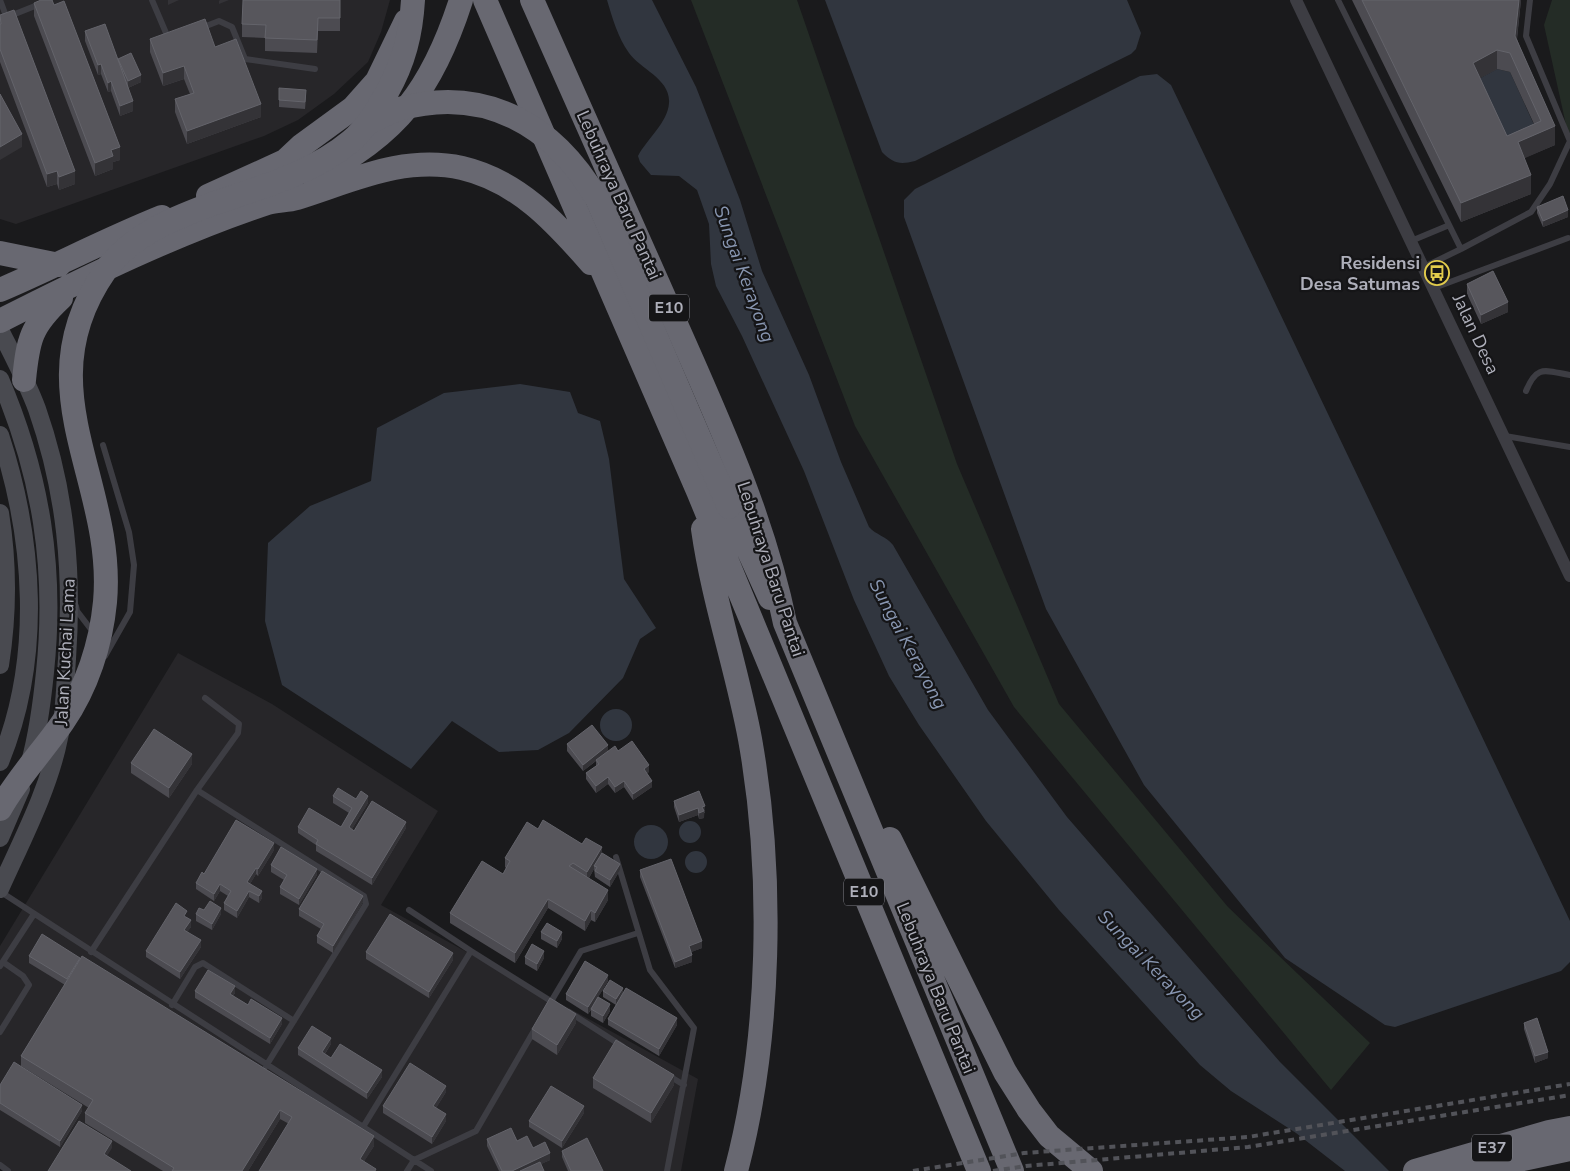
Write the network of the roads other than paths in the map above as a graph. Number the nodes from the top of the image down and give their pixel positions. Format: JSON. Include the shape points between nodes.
{"nodes":[{"id":1,"x":0,"y":0,"type":"edge"},
{"id":2,"x":50,"y":0,"type":"edge"},
{"id":3,"x":152,"y":0,"type":"edge"},
{"id":4,"x":413,"y":0,"type":"edge"},
{"id":5,"x":461,"y":0,"type":"edge"},
{"id":6,"x":485,"y":0,"type":"edge"},
{"id":7,"x":532,"y":0,"type":"edge"},
{"id":8,"x":1296,"y":0,"type":"edge"},
{"id":9,"x":1338,"y":0,"type":"edge"},
{"id":10,"x":1530,"y":0,"type":"edge"},
{"id":11,"x":3,"y":18,"type":"edge"},
{"id":12,"x":194,"y":31,"type":"edge"},
{"id":13,"x":177,"y":37,"type":"edge"},
{"id":14,"x":169,"y":40,"type":"junction"},
{"id":15,"x":161,"y":43,"type":"edge"},
{"id":16,"x":315,"y":69,"type":"dead end"},
{"id":17,"x":285,"y":162,"type":"junction"},
{"id":18,"x":269,"y":203,"type":"junction"},
{"id":19,"x":1447,"y":226,"type":"junction"},
{"id":20,"x":1568,"y":238,"type":"dead end"},
{"id":21,"x":1411,"y":241,"type":"junction"},
{"id":22,"x":1460,"y":249,"type":"junction"},
{"id":23,"x":0,"y":253,"type":"edge"},
{"id":24,"x":59,"y":265,"type":"junction"},
{"id":25,"x":1424,"y":267,"type":"junction"},
{"id":26,"x":606,"y":280,"type":"junction"},
{"id":27,"x":77,"y":283,"type":"junction"},
{"id":28,"x":1434,"y":288,"type":"junction"},
{"id":29,"x":0,"y":290,"type":"edge"},
{"id":30,"x":0,"y":321,"type":"edge"},
{"id":31,"x":0,"y":330,"type":"edge"},
{"id":32,"x":1570,"y":375,"type":"edge"},
{"id":33,"x":0,"y":379,"type":"edge"},
{"id":34,"x":24,"y":380,"type":"junction"},
{"id":35,"x":1526,"y":390,"type":"dead end"},
{"id":36,"x":0,"y":402,"type":"edge"},
{"id":37,"x":36,"y":408,"type":"junction"},
{"id":38,"x":0,"y":435,"type":"edge"},
{"id":39,"x":1504,"y":436,"type":"junction"},
{"id":40,"x":103,"y":446,"type":"dead end"},
{"id":41,"x":1570,"y":447,"type":"edge"},
{"id":42,"x":698,"y":490,"type":"junction"},
{"id":43,"x":0,"y":513,"type":"edge"},
{"id":44,"x":1570,"y":576,"type":"edge"},
{"id":45,"x":70,"y":580,"type":"junction"},
{"id":46,"x":785,"y":623,"type":"junction"},
{"id":47,"x":122,"y":625,"type":"junction"},
{"id":48,"x":0,"y":664,"type":"edge"},
{"id":49,"x":204,"y":698,"type":"dead end"},
{"id":50,"x":60,"y":738,"type":"junction"},
{"id":51,"x":0,"y":762,"type":"edge"},
{"id":52,"x":197,"y":790,"type":"junction"},
{"id":53,"x":860,"y":804,"type":"junction"},
{"id":54,"x":0,"y":809,"type":"edge"},
{"id":55,"x":0,"y":838,"type":"edge"},
{"id":56,"x":616,"y":857,"type":"dead end"},
{"id":57,"x":0,"y":890,"type":"edge"},
{"id":58,"x":0,"y":894,"type":"edge"},
{"id":59,"x":409,"y":910,"type":"dead end"},
{"id":60,"x":34,"y":914,"type":"junction"},
{"id":61,"x":638,"y":933,"type":"junction"},
{"id":62,"x":470,"y":951,"type":"junction"},
{"id":63,"x":91,"y":952,"type":"junction"},
{"id":64,"x":1,"y":964,"type":"edge"},
{"id":65,"x":552,"y":1001,"type":"junction"},
{"id":66,"x":172,"y":1005,"type":"junction"},
{"id":67,"x":546,"y":1010,"type":"edge"},
{"id":68,"x":541,"y":1019,"type":"edge"},
{"id":69,"x":294,"y":1021,"type":"junction"},
{"id":70,"x":0,"y":1032,"type":"edge"},
{"id":71,"x":626,"y":1048,"type":"edge"},
{"id":72,"x":266,"y":1066,"type":"junction"},
{"id":73,"x":659,"y":1069,"type":"edge"},
{"id":74,"x":684,"y":1085,"type":"junction"},
{"id":75,"x":363,"y":1127,"type":"junction"},
{"id":76,"x":1570,"y":1128,"type":"edge"},
{"id":77,"x":1570,"y":1149,"type":"edge"},
{"id":78,"x":414,"y":1160,"type":"junction"},
{"id":79,"x":0,"y":1165,"type":"edge"},
{"id":80,"x":8,"y":1171,"type":"edge"},
{"id":81,"x":408,"y":1171,"type":"edge"},
{"id":82,"x":430,"y":1171,"type":"edge"},
{"id":83,"x":667,"y":1171,"type":"edge"},
{"id":84,"x":736,"y":1171,"type":"edge"},
{"id":85,"x":979,"y":1171,"type":"edge"},
{"id":86,"x":1012,"y":1171,"type":"edge"},
{"id":87,"x":1091,"y":1171,"type":"edge"},
{"id":88,"x":1415,"y":1171,"type":"edge"},
{"id":89,"x":1467,"y":1171,"type":"edge"}],
"edges":[{"from":1,"to":11,"type":"lane"},
{"from":2,"to":11,"type":"lane"},
{"from":3,"to":14,"type":"lane"},
{"from":4,"to":17,"type":"highway","via":[[377,81],[352,108]]},
{"from":4,"to":54,"type":"highway","bridge":true,"via":[[409,41],[396,76],[379,107],[353,140],[323,160],[288,177],[174,218],[148,232],[124,250],[106,270],[86,302],[71,351],[70,382],[74,420],[101,528],[106,565],[100,637],[87,677],[64,720],[12,788]]},
{"from":5,"to":18,"type":"highway","via":[[443,51],[428,79],[395,121],[357,154],[292,186]]},
{"from":6,"to":26,"type":"highway","number":"E10"},
{"from":7,"to":46,"type":"highway","name":"Lebuhraya Baru Pantai","number":"E10","via":[[749,494],[775,574]]},
{"from":8,"to":21,"type":"street","name":"Jalan Desa"},
{"from":9,"to":19,"type":"lane"},
{"from":10,"to":22,"type":"lane","via":[[1526,36],[1570,141],[1550,184],[1531,212]]},
{"from":12,"to":16,"type":"lane","via":[[219,21],[232,27],[245,59]]},
{"from":13,"to":14,"type":"lane"},
{"from":14,"to":15,"type":"lane"},
{"from":17,"to":24,"type":"highway","via":[[112,237]]},
{"from":17,"to":46,"type":"highway","bridge":true,"via":[[398,109],[432,102],[466,102],[500,110],[546,136],[585,179],[597,199],[764,588]]},
{"from":18,"to":26,"type":"highway","via":[[294,199],[392,167],[438,165],[462,168],[504,185],[540,208]]},
{"from":18,"to":27,"type":"highway","via":[[137,253]]},
{"from":19,"to":21,"type":"lane"},
{"from":19,"to":22,"type":"lane"},
{"from":20,"to":28,"type":"lane"},
{"from":21,"to":25,"type":"street","name":"Jalan Desa"},
{"from":22,"to":25,"type":"lane"},
{"from":23,"to":24,"type":"highway"},
{"from":24,"to":29,"type":"highway"},
{"from":25,"to":28,"type":"street","name":"Jalan Desa"},
{"from":26,"to":42,"type":"highway","number":"E10"},
{"from":27,"to":30,"type":"highway"},
{"from":27,"to":34,"type":"highway","via":[[39,320],[26,352]]},
{"from":28,"to":39,"type":"street","name":"Jalan Desa"},
{"from":31,"to":34,"type":"main road","name":"Jalan Kuchai Lama"},
{"from":32,"to":35,"type":"lane","via":[[1537,372],[1532,375]]},
{"from":33,"to":55,"type":"main road","name":"Jalan Kuchai Lama","bridge":true,"via":[[18,420],[38,495],[47,548],[50,613],[42,706],[32,753]]},
{"from":34,"to":37,"type":"main road","name":"Jalan Kuchai Lama"},
{"from":36,"to":37,"type":"main road","via":[[19,399]]},
{"from":37,"to":45,"type":"main road","name":"Jalan Kuchai Lama","via":[[59,485]]},
{"from":38,"to":51,"type":"main road","via":[[19,500],[26,546],[28,623],[18,707]]},
{"from":39,"to":41,"type":"lane"},
{"from":39,"to":44,"type":"street","name":"Jalan Desa"},
{"from":40,"to":47,"type":"lane","via":[[129,532],[134,565],[130,612]]},
{"from":42,"to":84,"type":"highway","via":[[707,551],[750,740],[762,835],[764,969],[760,1049]]},
{"from":42,"to":85,"type":"highway","number":"E10"},
{"from":43,"to":48,"type":"main road","via":[[6,573]]},
{"from":45,"to":47,"type":"lane","via":[[77,611],[90,628],[111,629]]},
{"from":45,"to":50,"type":"main road","name":"Jalan Kuchai Lama"},
{"from":46,"to":53,"type":"highway","name":"Lebuhraya Baru Pantai","number":"E10"},
{"from":47,"to":50,"type":"lane"},
{"from":49,"to":52,"type":"lane","via":[[239,724],[238,733]]},
{"from":50,"to":57,"type":"main road","name":"Jalan Kuchai Lama","via":[[42,793]]},
{"from":52,"to":63,"type":"lane"},
{"from":52,"to":69,"type":"lane","via":[[364,896],[366,904]]},
{"from":53,"to":86,"type":"highway","name":"Lebuhraya Baru Pantai","number":"E10"},
{"from":53,"to":87,"type":"highway","via":[[892,840],[1005,1072],[1049,1136]]},
{"from":56,"to":61,"type":"lane"},
{"from":58,"to":60,"type":"lane"},
{"from":59,"to":62,"type":"lane"},
{"from":60,"to":63,"type":"lane"},
{"from":60,"to":64,"type":"lane"},
{"from":61,"to":65,"type":"lane","via":[[582,951]]},
{"from":61,"to":74,"type":"lane","via":[[650,970],[694,1028]]},
{"from":62,"to":65,"type":"lane"},
{"from":62,"to":75,"type":"lane"},
{"from":63,"to":66,"type":"lane"},
{"from":64,"to":70,"type":"lane","via":[[23,976],[29,985]]},
{"from":65,"to":67,"type":"lane"},
{"from":65,"to":71,"type":"lane"},
{"from":66,"to":69,"type":"lane","via":[[195,967],[203,963]]},
{"from":66,"to":72,"type":"lane"},
{"from":68,"to":78,"type":"lane","via":[[476,1130]]},
{"from":69,"to":72,"type":"lane"},
{"from":72,"to":75,"type":"lane"},
{"from":73,"to":74,"type":"lane"},
{"from":74,"to":83,"type":"lane"},
{"from":75,"to":78,"type":"lane"},
{"from":76,"to":88,"type":"highway","number":"E37"},
{"from":77,"to":89,"type":"highway","number":"E37"},
{"from":78,"to":81,"type":"lane"},
{"from":78,"to":82,"type":"lane"},
{"from":79,"to":80,"type":"lane"}]}
